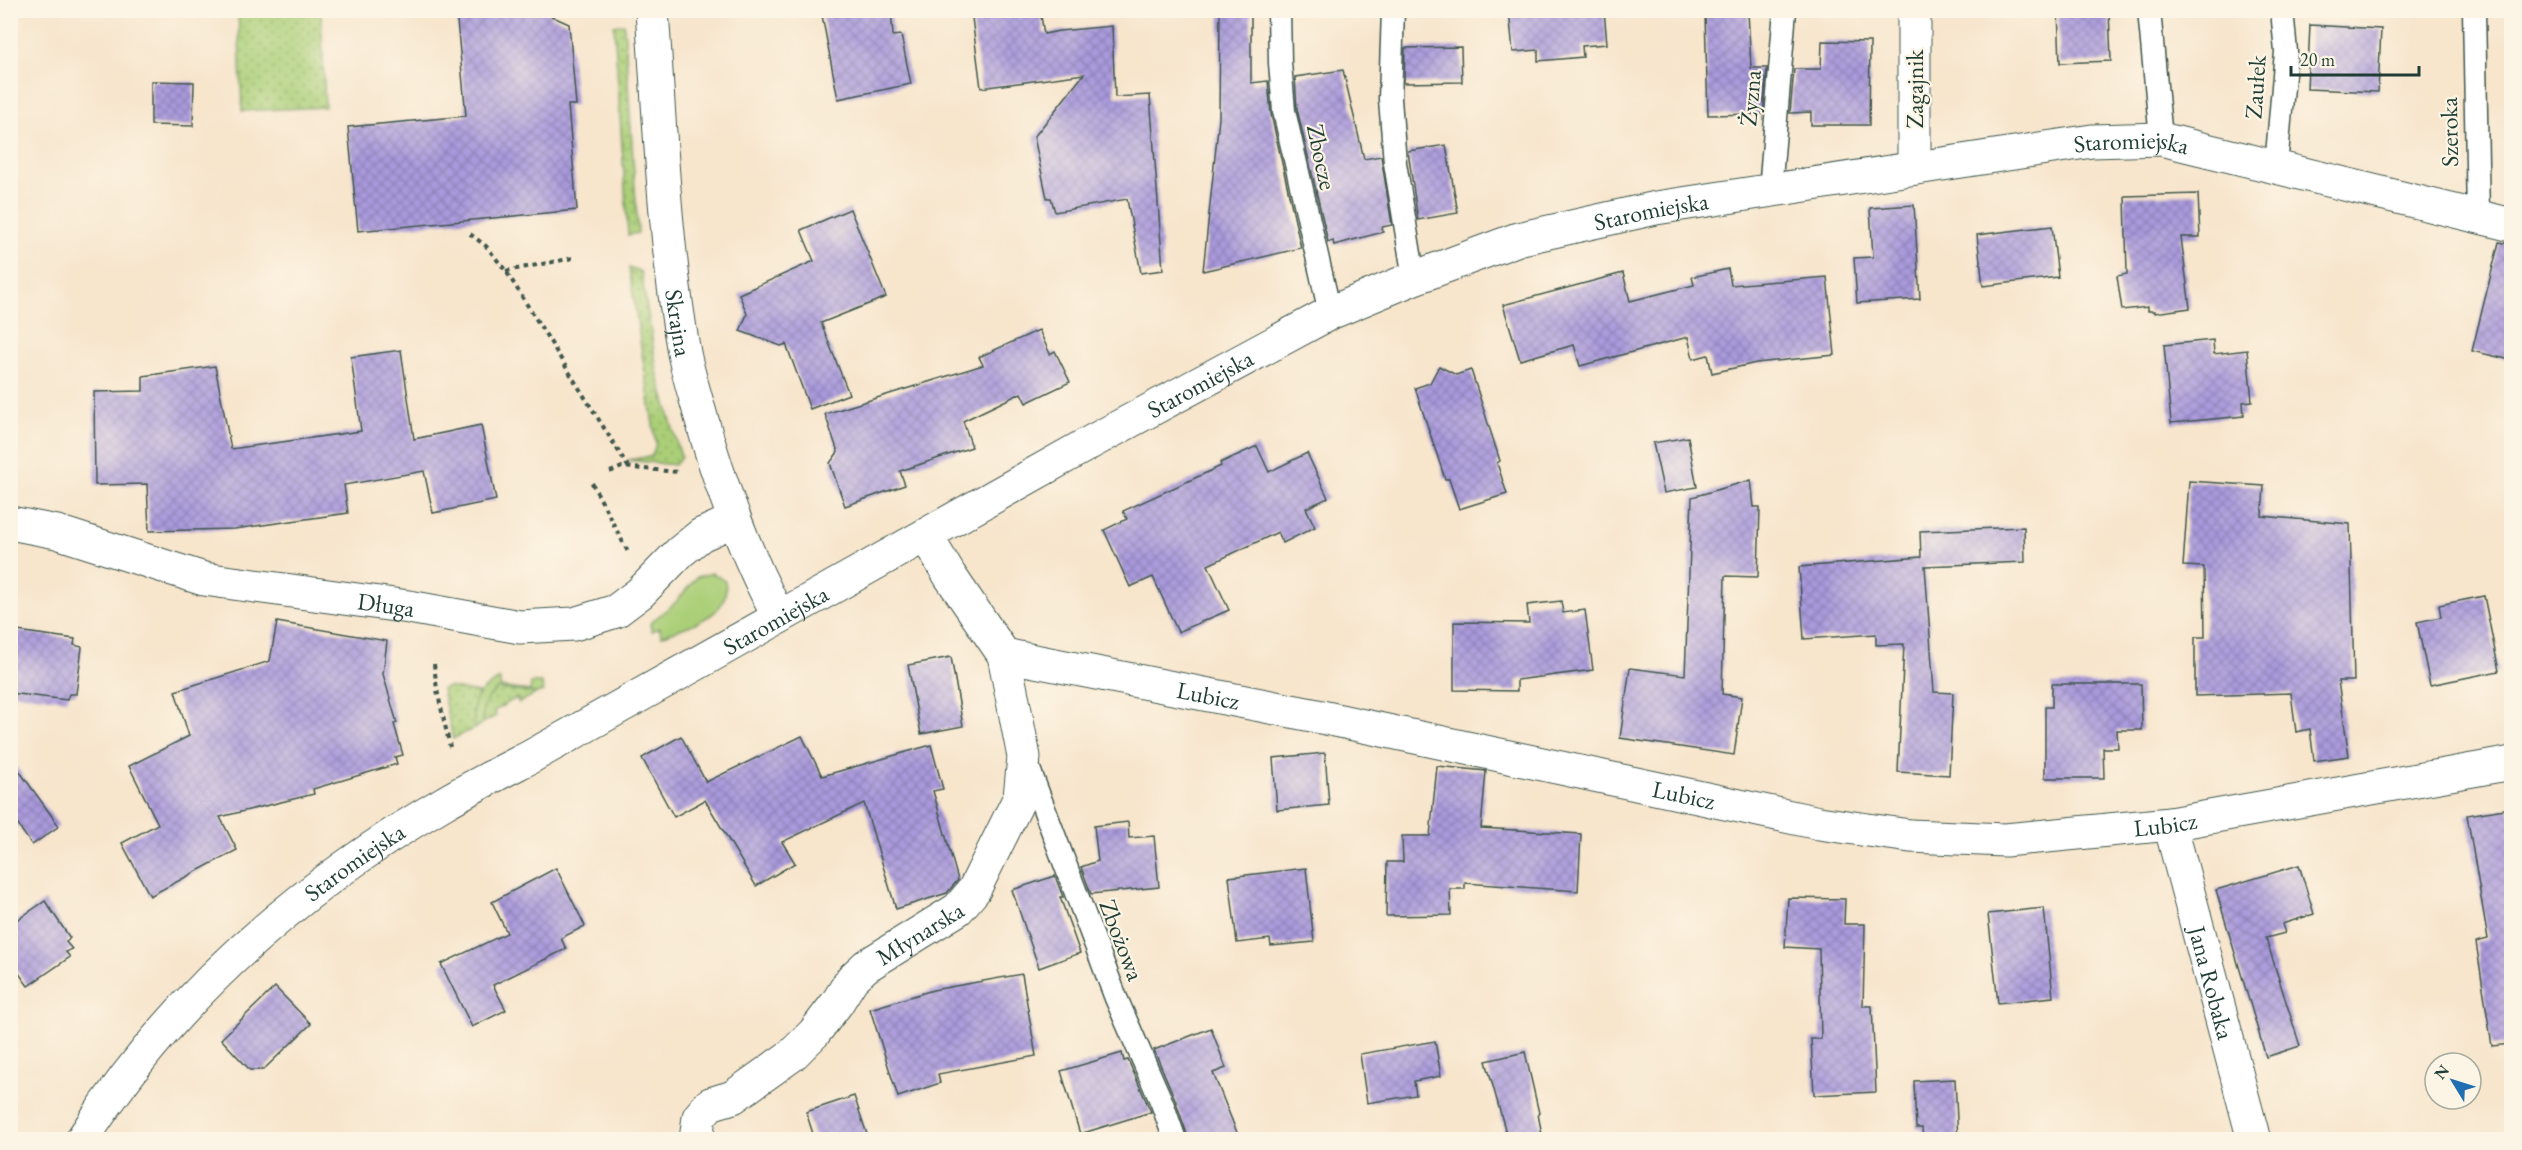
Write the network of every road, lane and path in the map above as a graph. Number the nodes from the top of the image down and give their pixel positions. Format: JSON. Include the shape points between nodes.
{"nodes":[{"id":1,"x":595,"y":10,"type":"edge"},
{"id":2,"x":652,"y":10,"type":"edge"},
{"id":3,"x":1279,"y":10,"type":"edge"},
{"id":4,"x":1393,"y":10,"type":"edge"},
{"id":5,"x":1785,"y":10,"type":"edge"},
{"id":6,"x":1914,"y":10,"type":"edge"},
{"id":7,"x":2149,"y":10,"type":"edge"},
{"id":8,"x":2282,"y":10,"type":"edge"},
{"id":9,"x":2474,"y":10,"type":"edge"},
{"id":10,"x":584,"y":12,"type":"edge"},
{"id":11,"x":2161,"y":139,"type":"junction"},
{"id":12,"x":2276,"y":167,"type":"junction"},
{"id":13,"x":1914,"y":168,"type":"junction"},
{"id":14,"x":1770,"y":191,"type":"junction"},
{"id":15,"x":2478,"y":216,"type":"junction"},
{"id":16,"x":2511,"y":225,"type":"edge"},
{"id":17,"x":470,"y":234,"type":"dead end"},
{"id":18,"x":573,"y":258,"type":"dead end"},
{"id":19,"x":506,"y":271,"type":"junction"},
{"id":20,"x":1414,"y":278,"type":"junction"},
{"id":21,"x":1330,"y":313,"type":"junction"},
{"id":22,"x":629,"y":468,"type":"junction"},
{"id":23,"x":610,"y":472,"type":"dead end"},
{"id":24,"x":687,"y":473,"type":"dead end"},
{"id":25,"x":592,"y":483,"type":"dead end"},
{"id":26,"x":734,"y":520,"type":"junction"},
{"id":27,"x":10,"y":523,"type":"edge"},
{"id":28,"x":926,"y":536,"type":"junction"},
{"id":29,"x":628,"y":552,"type":"dead end"},
{"id":30,"x":779,"y":617,"type":"junction"},
{"id":31,"x":1004,"y":655,"type":"junction"},
{"id":32,"x":434,"y":664,"type":"dead end"},
{"id":33,"x":450,"y":747,"type":"dead end"},
{"id":34,"x":1024,"y":757,"type":"junction"},
{"id":35,"x":2511,"y":763,"type":"edge"},
{"id":36,"x":2170,"y":825,"type":"junction"},
{"id":37,"x":82,"y":1140,"type":"edge"},
{"id":38,"x":696,"y":1140,"type":"edge"},
{"id":39,"x":1175,"y":1140,"type":"edge"},
{"id":40,"x":2254,"y":1140,"type":"edge"}],
"edges":[{"from":1,"to":10,"type":"path"},
{"from":2,"to":26,"type":"street","name":"Skrajna","via":[[672,271],[685,356]]},
{"from":3,"to":21,"type":"lane","name":"Zbocze","via":[[1284,111]]},
{"from":4,"to":20,"type":"lane","via":[[1390,99],[1395,163]]},
{"from":5,"to":14,"type":"lane","name":"Żyzna"},
{"from":6,"to":13,"type":"street","name":"Zagajnik"},
{"from":7,"to":11,"type":"lane"},
{"from":8,"to":12,"type":"lane","name":"Zaułek","via":[[2286,52]]},
{"from":9,"to":15,"type":"lane","name":"Szeroka"},
{"from":11,"to":12,"type":"street","name":"Staromiejska"},
{"from":11,"to":13,"type":"street","name":"Staromiejska","via":[[2092,141]]},
{"from":12,"to":15,"type":"street","name":"Staromiejska"},
{"from":13,"to":14,"type":"street","name":"Staromiejska"},
{"from":14,"to":20,"type":"street","name":"Staromiejska","via":[[1656,208],[1518,239]]},
{"from":15,"to":16,"type":"street","name":"Staromiejska"},
{"from":17,"to":19,"type":"path","via":[[486,246]]},
{"from":18,"to":19,"type":"path"},
{"from":19,"to":22,"type":"path"},
{"from":20,"to":21,"type":"street","name":"Staromiejska"},
{"from":21,"to":28,"type":"street","name":"Staromiejska"},
{"from":22,"to":23,"type":"path"},
{"from":22,"to":24,"type":"path"},
{"from":25,"to":29,"type":"path"},
{"from":26,"to":27,"type":"street","name":"Długa","via":[[701,535],[616,611],[574,624],[520,627],[409,607],[204,579],[57,532]]},
{"from":26,"to":30,"type":"street","name":"Skrajna"},
{"from":28,"to":30,"type":"street","name":"Staromiejska"},
{"from":28,"to":31,"type":"street"},
{"from":30,"to":37,"type":"street","name":"Staromiejska","via":[[445,802],[298,900],[194,994],[146,1050]]},
{"from":31,"to":34,"type":"street","name":"Młynarska"},
{"from":31,"to":36,"type":"street","name":"Lubicz","via":[[1312,715],[1819,823],[1894,834],[2005,840]]},
{"from":32,"to":33,"type":"path"},
{"from":34,"to":38,"type":"street","name":"Młynarska","via":[[1020,797],[974,890],[958,909],[866,966],[792,1055],[733,1096],[710,1104],[699,1117]]},
{"from":34,"to":39,"type":"lane","name":"Zbożowa"},
{"from":35,"to":36,"type":"street","name":"Lubicz"},
{"from":36,"to":40,"type":"street","name":"Jana Robaka"}]}
